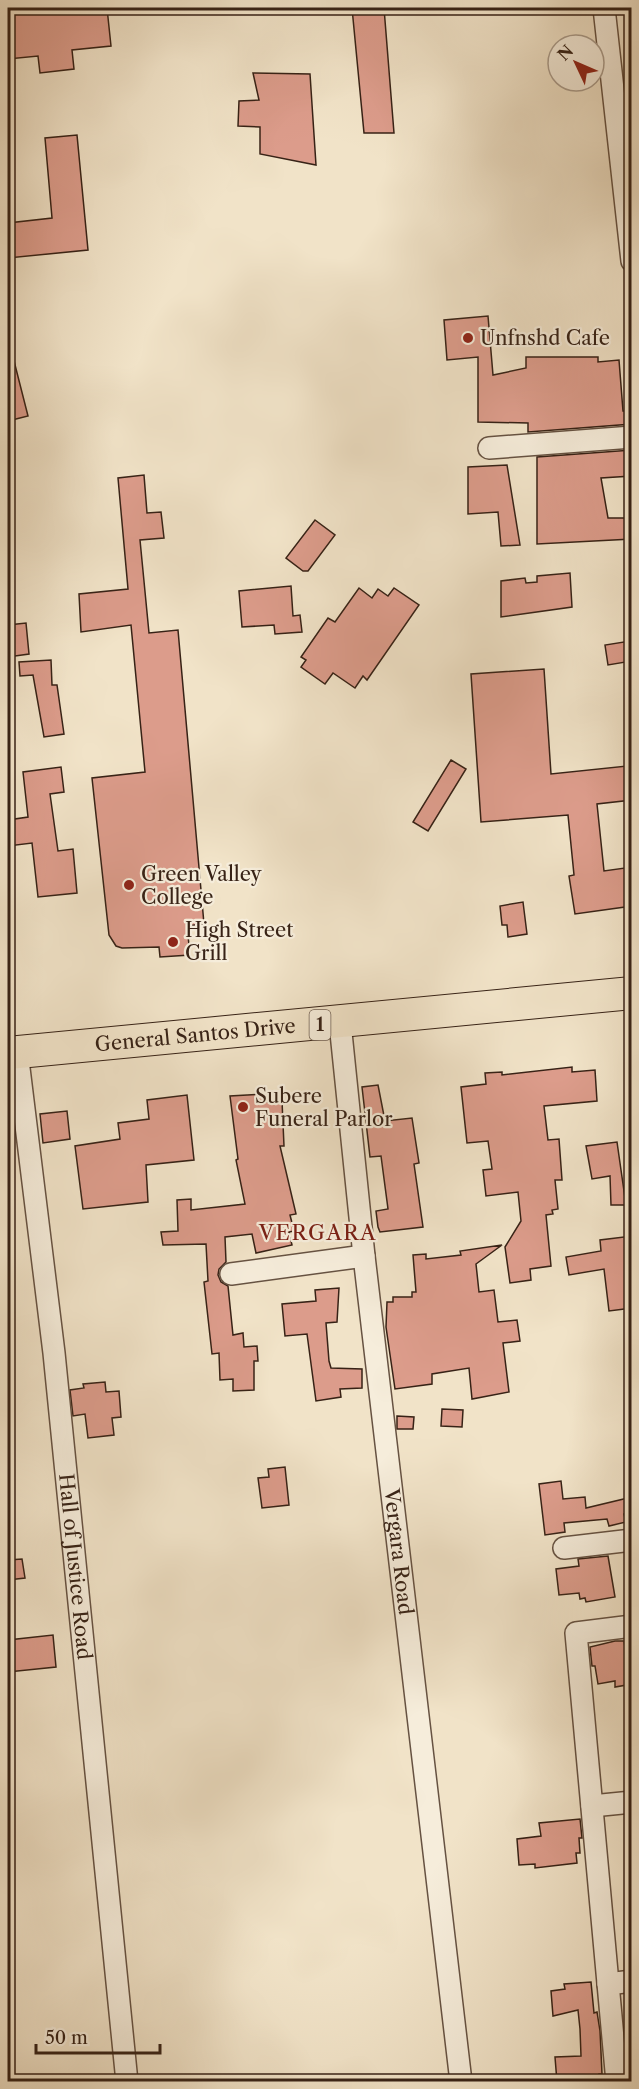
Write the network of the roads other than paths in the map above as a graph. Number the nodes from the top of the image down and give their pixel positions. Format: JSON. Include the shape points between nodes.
{"nodes":[{"id":1,"x":604,"y":8,"type":"edge"},
{"id":2,"x":632,"y":261,"type":"edge"},
{"id":3,"x":632,"y":437,"type":"edge"},
{"id":4,"x":489,"y":448,"type":"dead end"},
{"id":5,"x":632,"y":993,"type":"edge"},
{"id":6,"x":340,"y":1023,"type":"junction"},
{"id":7,"x":12,"y":1053,"type":"edge"},
{"id":8,"x":364,"y":1256,"type":"junction"},
{"id":9,"x":231,"y":1274,"type":"dead end"},
{"id":10,"x":632,"y":1540,"type":"edge"},
{"id":11,"x":564,"y":1548,"type":"dead end"},
{"id":12,"x":632,"y":1626,"type":"edge"},
{"id":13,"x":632,"y":1802,"type":"edge"},
{"id":14,"x":592,"y":1806,"type":"junction"},
{"id":15,"x":632,"y":1981,"type":"edge"},
{"id":16,"x":608,"y":1984,"type":"junction"},
{"id":17,"x":127,"y":2082,"type":"edge"},
{"id":18,"x":461,"y":2082,"type":"edge"},
{"id":19,"x":617,"y":2082,"type":"edge"}],
"edges":[{"from":1,"to":2,"type":"street"},
{"from":3,"to":4,"type":"street"},
{"from":5,"to":6,"type":"highway","name":"General Santos Drive","number":"1"},
{"from":6,"to":7,"type":"highway","name":"General Santos Drive","number":"1"},
{"from":6,"to":8,"type":"street","name":"Vergara Road"},
{"from":7,"to":17,"type":"street","name":"Hall of Justice Road","via":[[54,1353]]},
{"from":8,"to":9,"type":"street"},
{"from":8,"to":18,"type":"street","name":"Vergara Road"},
{"from":10,"to":11,"type":"street"},
{"from":12,"to":14,"type":"street","via":[[576,1633]]},
{"from":13,"to":14,"type":"street"},
{"from":14,"to":16,"type":"street"},
{"from":15,"to":16,"type":"street"},
{"from":16,"to":19,"type":"street"}]}
